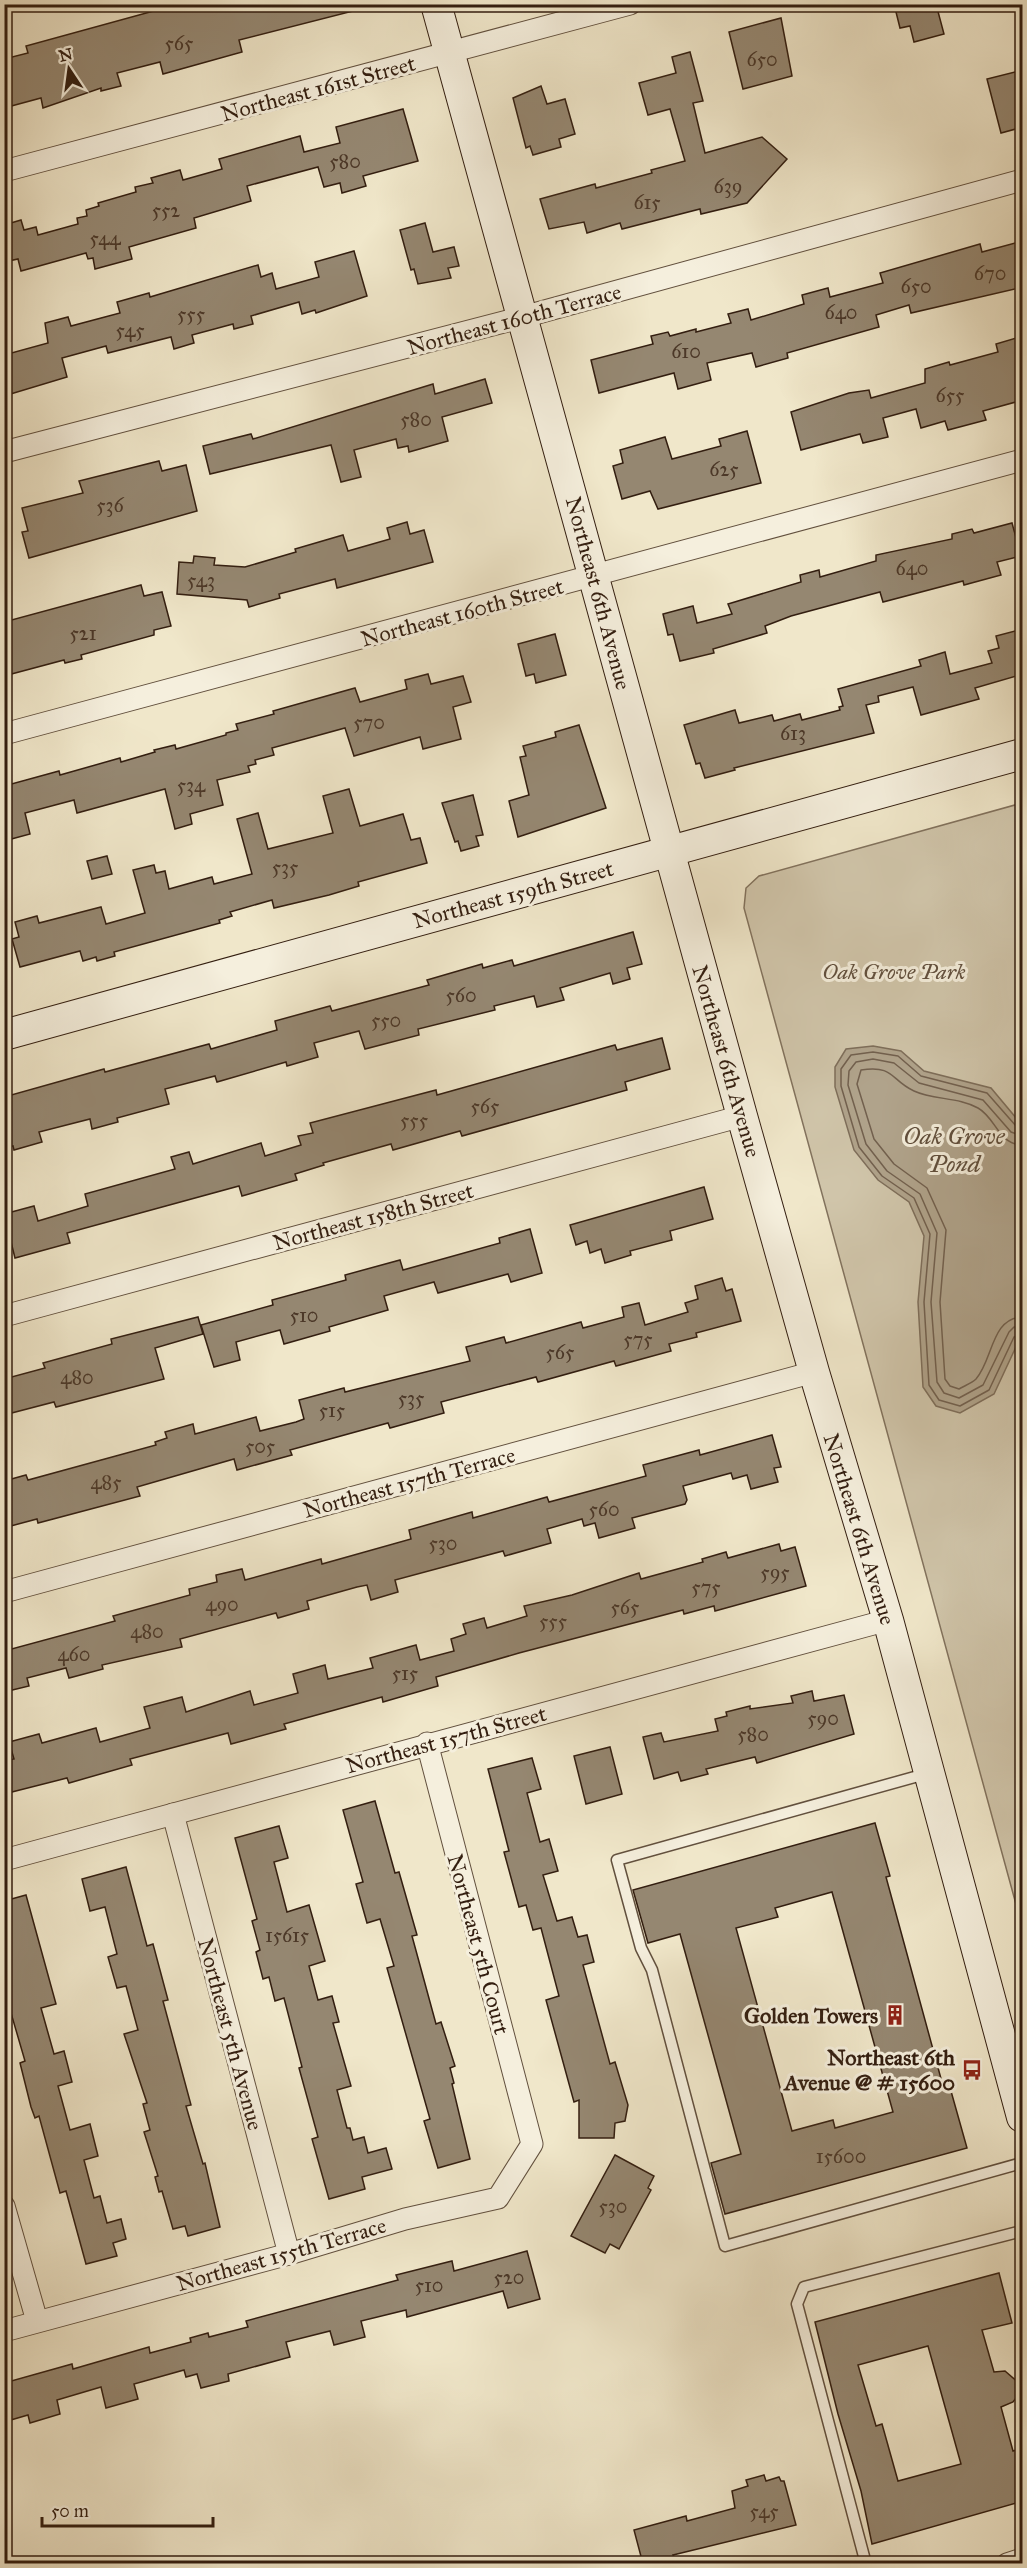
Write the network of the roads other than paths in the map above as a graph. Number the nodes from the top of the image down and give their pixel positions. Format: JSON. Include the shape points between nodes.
{"nodes":[{"id":1,"x":436,"y":4,"type":"edge"},
{"id":2,"x":630,"y":4,"type":"edge"},
{"id":3,"x":450,"y":53,"type":"junction"},
{"id":4,"x":4,"y":171,"type":"edge"},
{"id":5,"x":1023,"y":180,"type":"edge"},
{"id":6,"x":523,"y":318,"type":"junction"},
{"id":7,"x":4,"y":452,"type":"edge"},
{"id":8,"x":1023,"y":460,"type":"edge"},
{"id":9,"x":596,"y":576,"type":"junction"},
{"id":10,"x":4,"y":734,"type":"edge"},
{"id":11,"x":1023,"y":754,"type":"edge"},
{"id":12,"x":669,"y":852,"type":"junction"},
{"id":13,"x":4,"y":1035,"type":"edge"},
{"id":14,"x":742,"y":1116,"type":"junction"},
{"id":15,"x":4,"y":1316,"type":"edge"},
{"id":16,"x":814,"y":1372,"type":"junction"},
{"id":17,"x":4,"y":1592,"type":"edge"},
{"id":18,"x":888,"y":1620,"type":"junction"},
{"id":19,"x":427,"y":1743,"type":"junction"},
{"id":20,"x":929,"y":1773,"type":"junction"},
{"id":21,"x":173,"y":1814,"type":"junction"},
{"id":22,"x":4,"y":1860,"type":"edge"},
{"id":23,"x":1023,"y":2117,"type":"edge"},
{"id":24,"x":532,"y":2144,"type":"joint"},
{"id":25,"x":1023,"y":2163,"type":"edge"},
{"id":26,"x":4,"y":2206,"type":"edge"},
{"id":27,"x":1023,"y":2231,"type":"edge"},
{"id":28,"x":290,"y":2254,"type":"junction"},
{"id":29,"x":37,"y":2321,"type":"junction"},
{"id":30,"x":4,"y":2331,"type":"edge"},
{"id":31,"x":1023,"y":2559,"type":"edge"},
{"id":32,"x":866,"y":2564,"type":"edge"},
{"id":33,"x":1007,"y":2564,"type":"edge"}],
"edges":[{"from":1,"to":3,"type":"main road","name":"Northeast 6th Avenue"},
{"from":2,"to":3,"type":"street","name":"Northeast 161st Street"},
{"from":3,"to":4,"type":"street","name":"Northeast 161st Street"},
{"from":3,"to":6,"type":"main road","name":"Northeast 6th Avenue"},
{"from":5,"to":6,"type":"street","name":"Northeast 160th Terrace"},
{"from":6,"to":7,"type":"street","name":"Northeast 160th Terrace"},
{"from":6,"to":9,"type":"main road","name":"Northeast 6th Avenue"},
{"from":8,"to":9,"type":"street","name":"Northeast 160th Street"},
{"from":9,"to":10,"type":"street","name":"Northeast 160th Street"},
{"from":9,"to":12,"type":"main road","name":"Northeast 6th Avenue"},
{"from":11,"to":12,"type":"main road","name":"Northeast 159th Street"},
{"from":12,"to":13,"type":"main road","name":"Northeast 159th Street"},
{"from":12,"to":14,"type":"main road","name":"Northeast 6th Avenue"},
{"from":14,"to":15,"type":"street","name":"Northeast 158th Street"},
{"from":14,"to":16,"type":"main road","name":"Northeast 6th Avenue"},
{"from":16,"to":17,"type":"street","name":"Northeast 157th Terrace"},
{"from":16,"to":18,"type":"main road","name":"Northeast 6th Avenue"},
{"from":18,"to":19,"type":"street","name":"Northeast 157th Street"},
{"from":18,"to":20,"type":"main road","name":"Northeast 6th Avenue"},
{"from":19,"to":21,"type":"street","name":"Northeast 157th Street"},
{"from":19,"to":24,"type":"street","name":"Northeast 5th Court"},
{"from":20,"to":23,"type":"main road","name":"Northeast 6th Avenue"},
{"from":20,"to":25,"type":"lane","via":[[617,1860],[641,1948],[652,1970],[725,2246]]},
{"from":21,"to":22,"type":"street","name":"Northeast 157th Street"},
{"from":21,"to":28,"type":"street","name":"Northeast 5th Avenue"},
{"from":24,"to":28,"type":"street","name":"Northeast 155th Terrace","via":[[498,2198],[405,2219]]},
{"from":26,"to":29,"type":"street"},
{"from":27,"to":32,"type":"lane","via":[[804,2287],[797,2304]]},
{"from":28,"to":29,"type":"street","name":"Northeast 155th Terrace"},
{"from":29,"to":30,"type":"street","name":"Northeast 155th Terrace"},
{"from":31,"to":33,"type":"street"}]}
